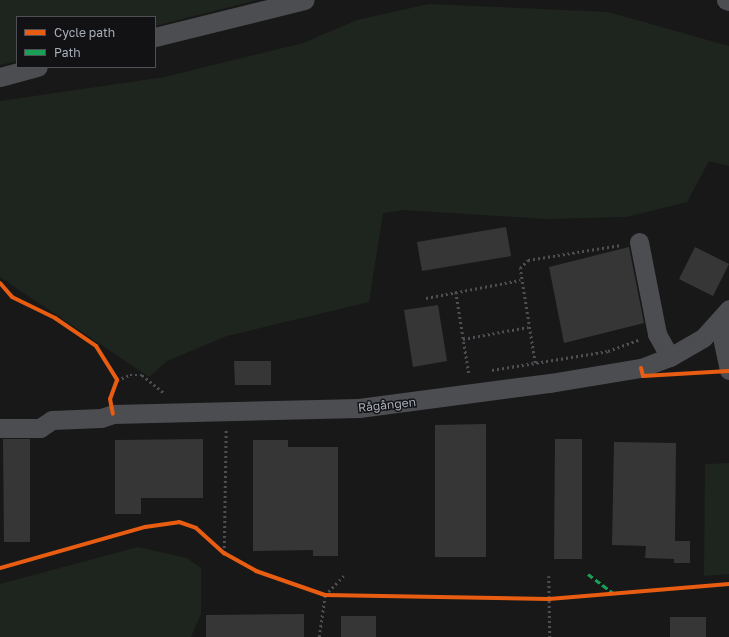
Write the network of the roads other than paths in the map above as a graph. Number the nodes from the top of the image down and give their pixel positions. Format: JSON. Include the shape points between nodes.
{"nodes":[{"id":1,"x":304,"y":0,"type":"edge"},
{"id":2,"x":156,"y":37,"type":"edge"},
{"id":3,"x":34,"y":68,"type":"edge"},
{"id":4,"x":0,"y":77,"type":"edge"},
{"id":5,"x":639,"y":242,"type":"road end"},
{"id":6,"x":724,"y":316,"type":"edge"},
{"id":7,"x":670,"y":358,"type":"junction"},
{"id":8,"x":729,"y":370,"type":"edge"},
{"id":9,"x":0,"y":428,"type":"edge"}],
"edges":[{"from":1,"to":2,"type":"street"},
{"from":3,"to":4,"type":"street"},
{"from":5,"to":7,"type":"street","via":[[657,334]]},
{"from":6,"to":7,"type":"street","name":"Rågången","via":[[691,347]]},
{"from":6,"to":8,"type":"street"},
{"from":7,"to":9,"type":"street","name":"Rågången","via":[[614,372],[415,403],[312,411],[113,414],[101,418],[52,420],[40,428]]}]}
